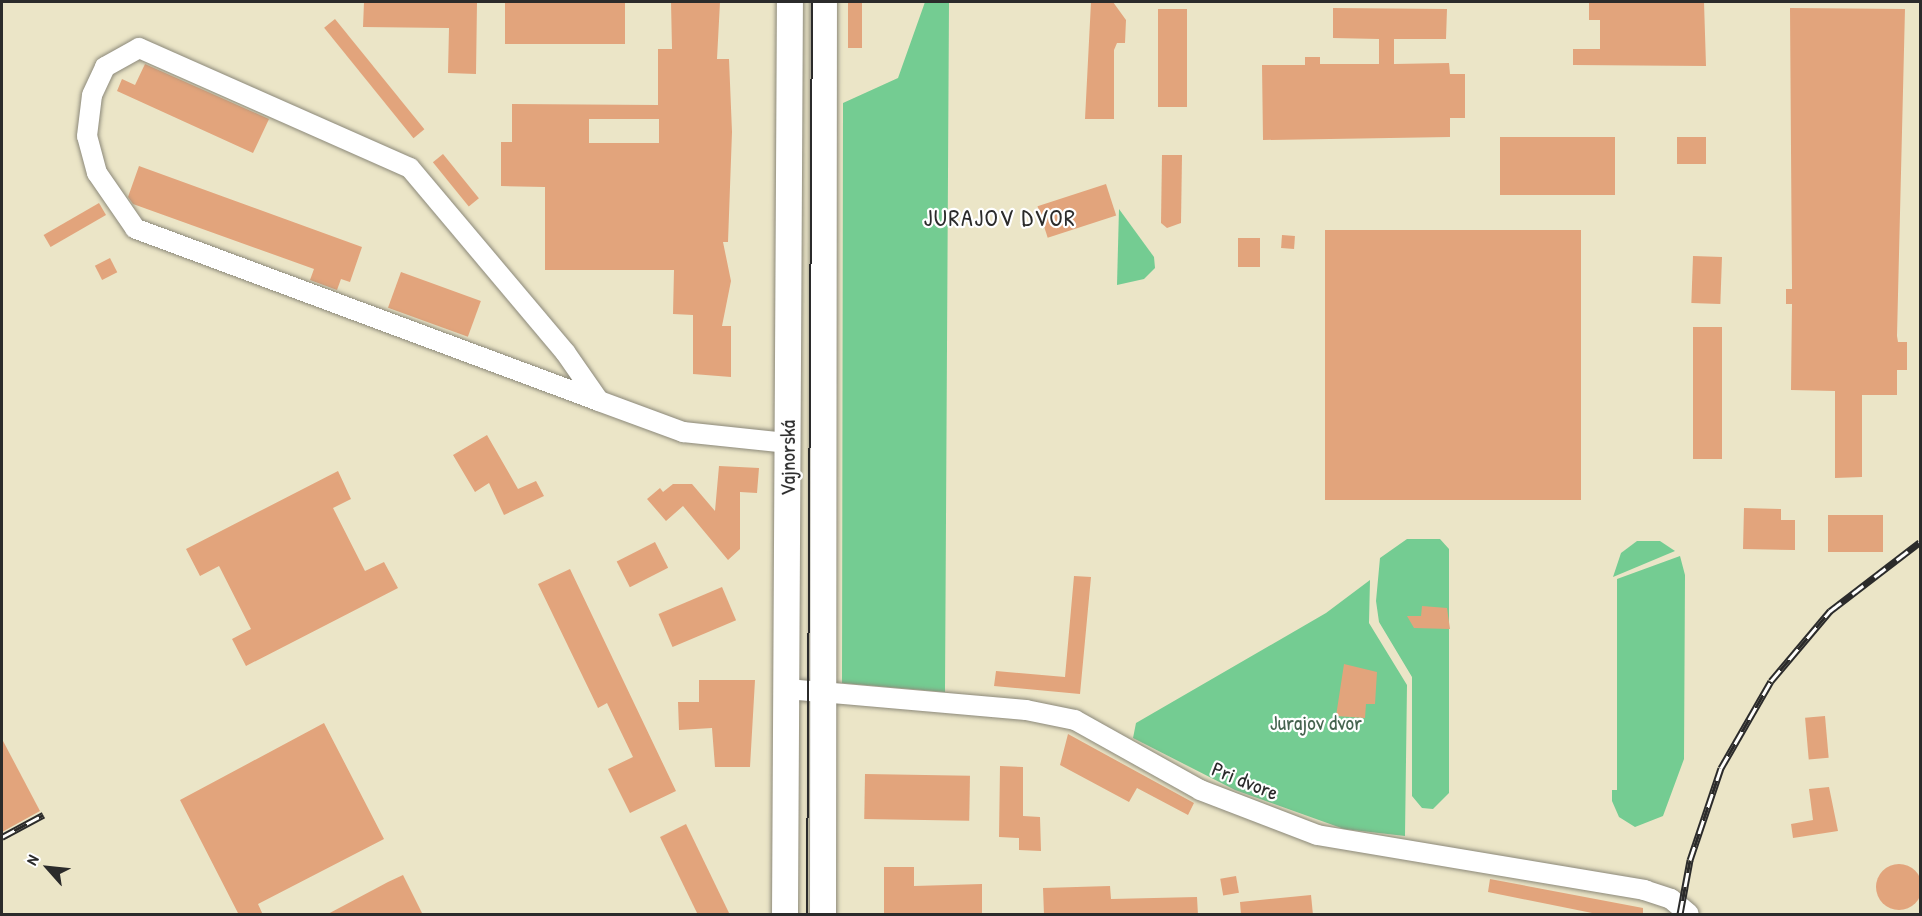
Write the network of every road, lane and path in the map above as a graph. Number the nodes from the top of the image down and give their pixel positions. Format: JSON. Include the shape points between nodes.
{"nodes":[{"id":1,"x":790,"y":2,"type":"edge"},
{"id":2,"x":824,"y":2,"type":"edge"},
{"id":3,"x":599,"y":401,"type":"junction"},
{"id":4,"x":788,"y":443,"type":"junction"},
{"id":5,"x":787,"y":688,"type":"junction"},
{"id":6,"x":824,"y":691,"type":"junction"},
{"id":7,"x":785,"y":915,"type":"edge"},
{"id":8,"x":823,"y":915,"type":"edge"},
{"id":9,"x":1689,"y":915,"type":"edge"}],
"edges":[{"from":1,"to":4,"type":"main road","name":"Vajnorská"},
{"from":2,"to":6,"type":"main road","name":"Vajnorská"},
{"from":3,"to":3,"type":"street","via":[[135,228],[97,172],[87,136],[92,94],[105,67],[139,48],[410,168],[565,352]]},
{"from":3,"to":4,"type":"street","via":[[683,432]]},
{"from":4,"to":5,"type":"main road","name":"Vajnorská"},
{"from":5,"to":6,"type":"street","name":"Pri dvore"},
{"from":5,"to":7,"type":"main road","name":"Vajnorská"},
{"from":6,"to":8,"type":"main road","name":"Vajnorská"},
{"from":6,"to":9,"type":"street","name":"Pri dvore","via":[[1026,710],[1075,720],[1200,790],[1317,836],[1644,890],[1671,899]]}]}
